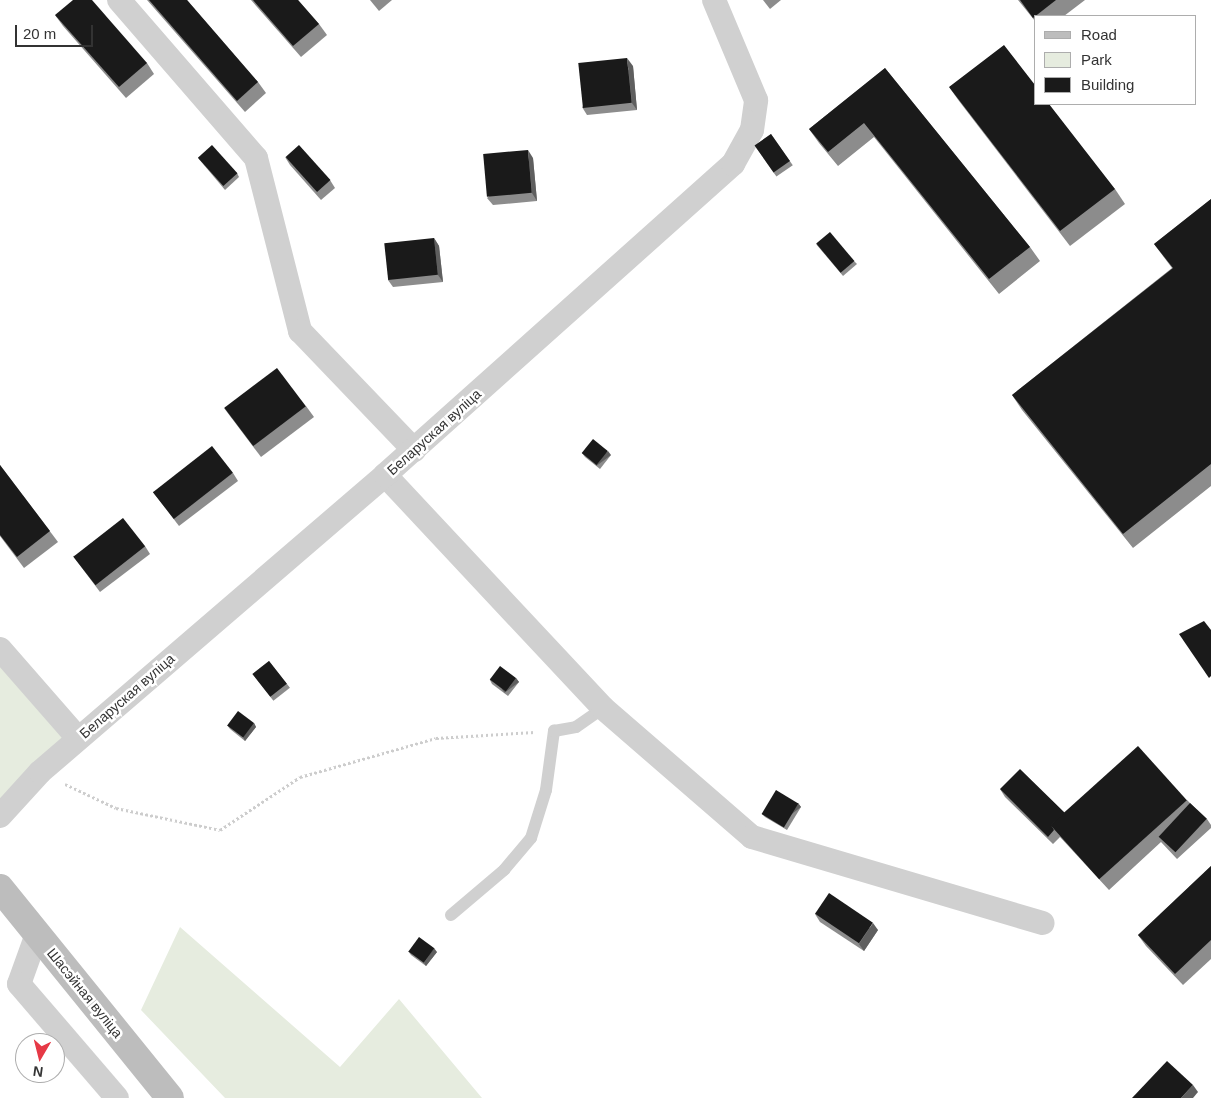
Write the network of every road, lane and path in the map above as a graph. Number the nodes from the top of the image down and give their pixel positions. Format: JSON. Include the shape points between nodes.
{"nodes":[{"id":1,"x":119,"y":0,"type":"edge"},
{"id":2,"x":714,"y":0,"type":"edge"},
{"id":3,"x":414,"y":450,"type":"junction"},
{"id":4,"x":386,"y":475,"type":"junction"},
{"id":5,"x":0,"y":649,"type":"edge"},
{"id":6,"x":603,"y":708,"type":"junction"},
{"id":7,"x":554,"y":731,"type":"junction"},
{"id":8,"x":78,"y":738,"type":"junction"},
{"id":9,"x":40,"y":772,"type":"junction"},
{"id":10,"x":0,"y":816,"type":"edge"},
{"id":11,"x":0,"y":888,"type":"edge"},
{"id":12,"x":451,"y":915,"type":"dead end"},
{"id":13,"x":1043,"y":923,"type":"dead end"},
{"id":14,"x":37,"y":934,"type":"junction"},
{"id":15,"x":116,"y":1098,"type":"edge"},
{"id":16,"x":170,"y":1098,"type":"edge"}],
"edges":[{"from":1,"to":3,"type":"street","via":[[256,158],[300,331]]},
{"from":2,"to":3,"type":"street","name":"Беларуская вуліца","via":[[756,100],[752,130],[734,164]]},
{"from":3,"to":4,"type":"street","name":"Беларуская вуліца"},
{"from":4,"to":6,"type":"street"},
{"from":4,"to":8,"type":"street","name":"Беларуская вуліца"},
{"from":5,"to":8,"type":"street"},
{"from":6,"to":7,"type":"lane","via":[[576,727]]},
{"from":6,"to":13,"type":"street","via":[[752,837]]},
{"from":7,"to":9,"type":"path","via":[[436,738],[300,777],[220,830],[116,808]]},
{"from":7,"to":12,"type":"lane","via":[[546,790],[531,838],[504,870]]},
{"from":8,"to":9,"type":"street","name":"Беларуская вуліца"},
{"from":9,"to":10,"type":"street","name":"Беларуская вуліца"},
{"from":11,"to":14,"type":"main road","name":"Шасэйная вуліца"},
{"from":14,"to":15,"type":"street","via":[[19,984]]},
{"from":14,"to":16,"type":"main road","name":"Шасэйная вуліца"}]}
